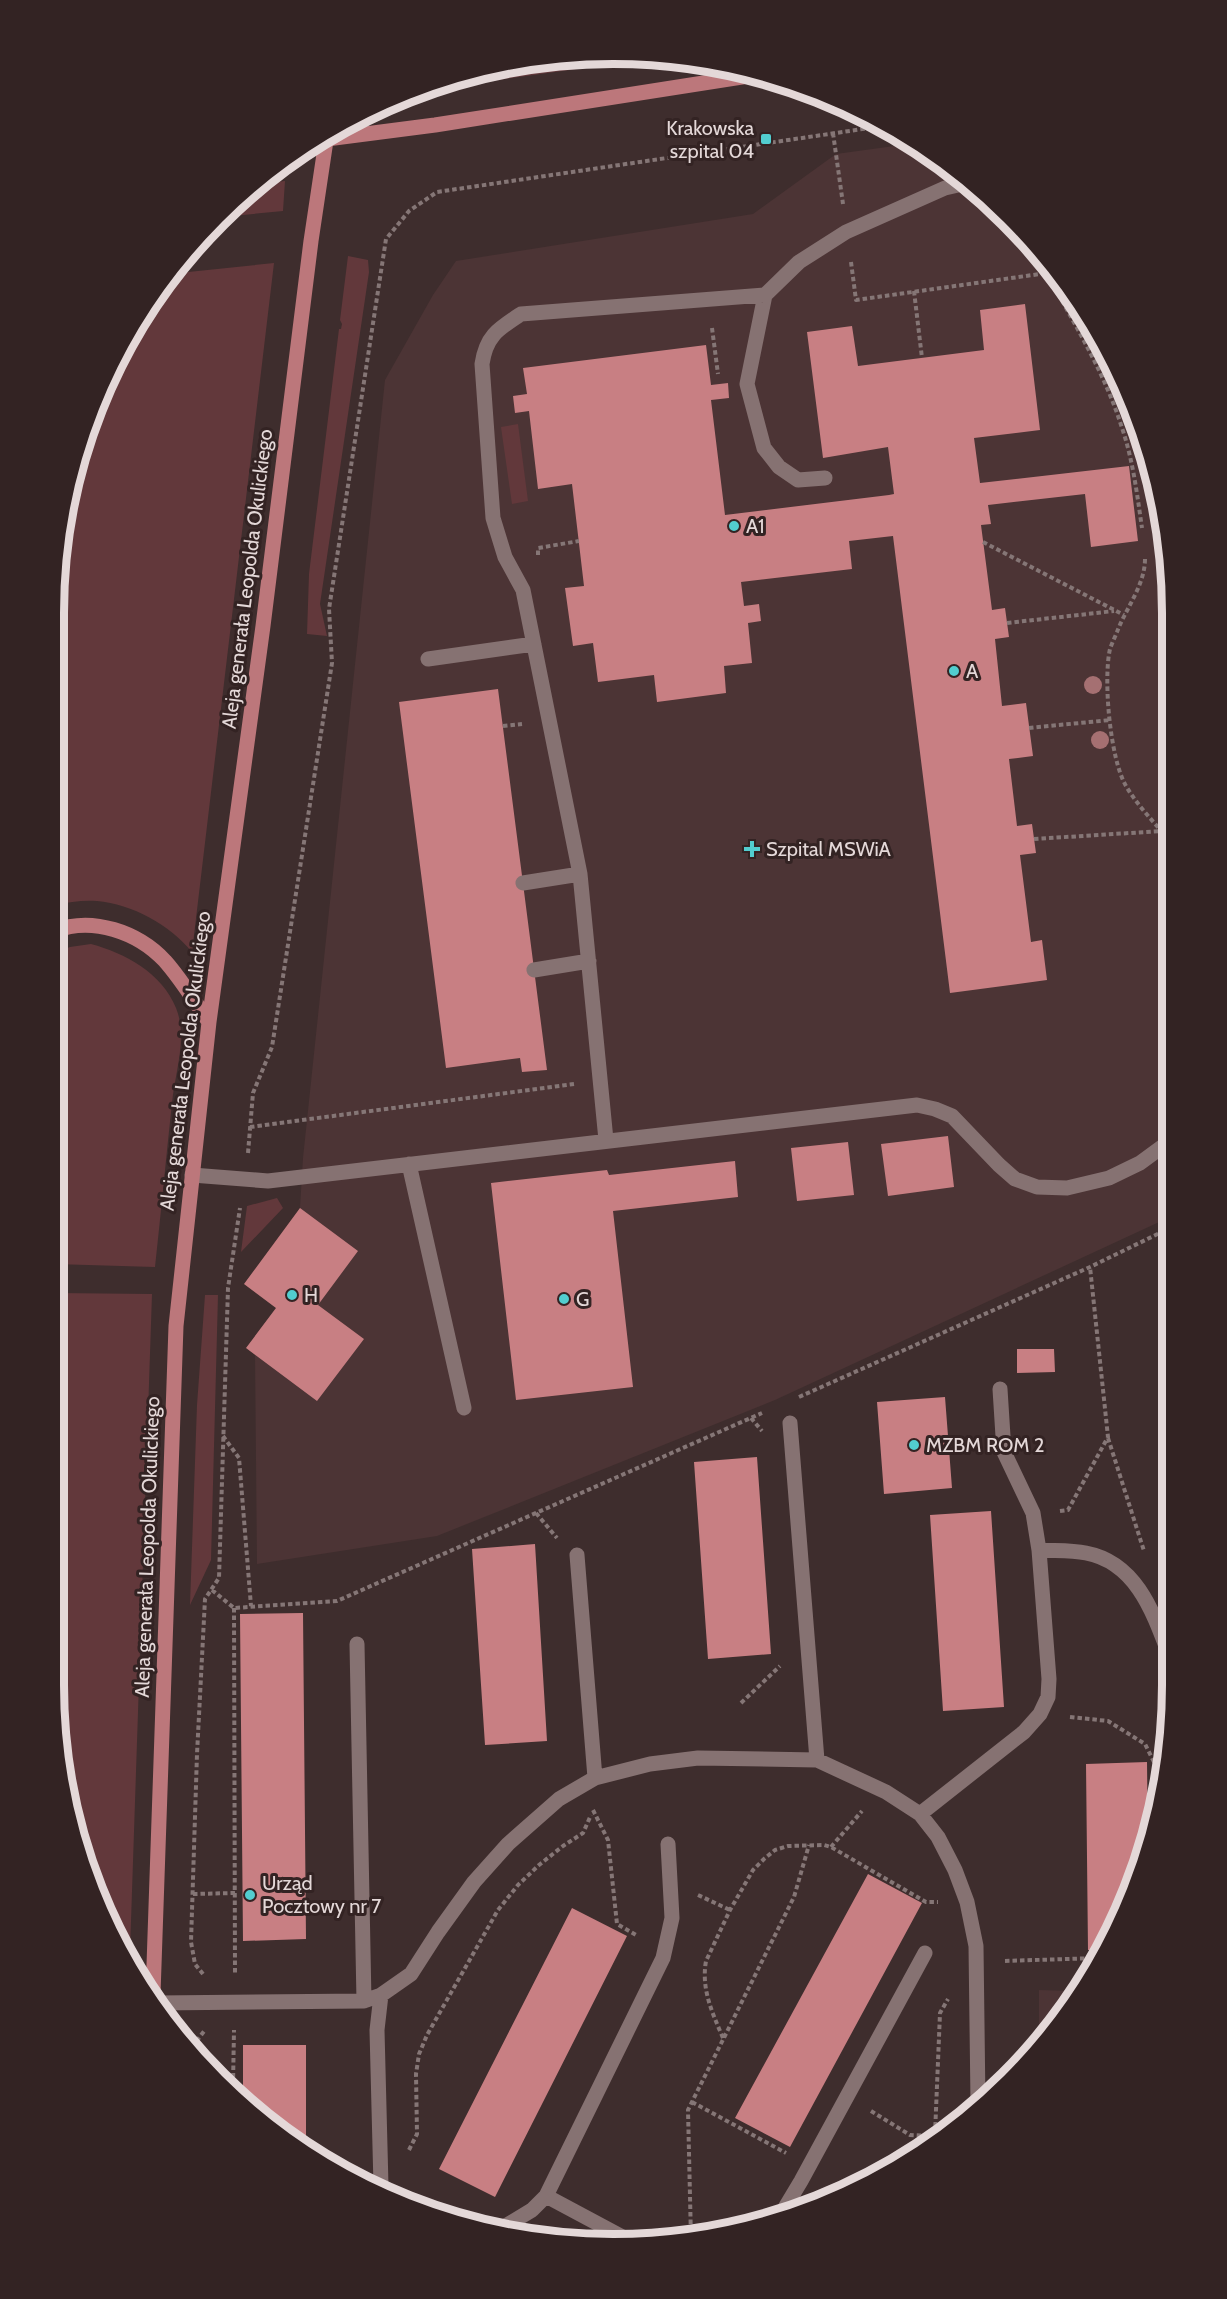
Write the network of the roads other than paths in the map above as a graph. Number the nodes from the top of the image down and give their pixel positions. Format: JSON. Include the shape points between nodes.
{"nodes":[{"id":1,"x":735,"y":78,"type":"edge"},
{"id":2,"x":343,"y":136,"type":"edge"},
{"id":3,"x":323,"y":148,"type":"edge"},
{"id":4,"x":957,"y":185,"type":"edge"},
{"id":5,"x":765,"y":295,"type":"junction"},
{"id":6,"x":825,"y":478,"type":"dead end"},
{"id":7,"x":534,"y":644,"type":"junction"},
{"id":8,"x":428,"y":659,"type":"dead end"},
{"id":9,"x":580,"y":874,"type":"junction"},
{"id":10,"x":523,"y":883,"type":"dead end"},
{"id":11,"x":64,"y":927,"type":"edge"},
{"id":12,"x":589,"y":961,"type":"junction"},
{"id":13,"x":534,"y":970,"type":"dead end"},
{"id":14,"x":209,"y":1022,"type":"junction"},
{"id":15,"x":606,"y":1140,"type":"junction"},
{"id":16,"x":1162,"y":1146,"type":"edge"},
{"id":17,"x":409,"y":1164,"type":"junction"},
{"id":18,"x":192,"y":1175,"type":"junction"},
{"id":19,"x":1000,"y":1389,"type":"dead end"},
{"id":20,"x":464,"y":1408,"type":"dead end"},
{"id":21,"x":790,"y":1423,"type":"dead end"},
{"id":22,"x":1039,"y":1550,"type":"junction"},
{"id":23,"x":577,"y":1555,"type":"dead end"},
{"id":24,"x":1162,"y":1638,"type":"edge"},
{"id":25,"x":357,"y":1644,"type":"dead end"},
{"id":26,"x":817,"y":1760,"type":"junction"},
{"id":27,"x":595,"y":1778,"type":"junction"},
{"id":28,"x":920,"y":1814,"type":"junction"},
{"id":29,"x":668,"y":1844,"type":"dead end"},
{"id":30,"x":924,"y":1953,"type":"dead end"},
{"id":31,"x":153,"y":1985,"type":"edge"},
{"id":32,"x":381,"y":1995,"type":"junction"},
{"id":33,"x":364,"y":2001,"type":"junction"},
{"id":34,"x":166,"y":2003,"type":"edge"},
{"id":35,"x":978,"y":2095,"type":"edge"},
{"id":36,"x":381,"y":2183,"type":"edge"},
{"id":37,"x":546,"y":2196,"type":"junction"},
{"id":38,"x":786,"y":2206,"type":"edge"},
{"id":39,"x":508,"y":2224,"type":"edge"},
{"id":40,"x":617,"y":2234,"type":"edge"}],
"edges":[{"from":1,"to":2,"type":"main road"},
{"from":3,"to":14,"type":"main road","name":"Aleja generała Leopolda Okulickiego"},
{"from":4,"to":5,"type":"street","via":[[846,232],[799,262]]},
{"from":5,"to":6,"type":"street","via":[[747,384],[764,448],[779,467],[798,480]]},
{"from":5,"to":7,"type":"street","via":[[521,314],[490,339],[482,364],[493,518],[505,557],[523,590]]},
{"from":7,"to":8,"type":"street"},
{"from":7,"to":9,"type":"street"},
{"from":9,"to":10,"type":"street"},
{"from":9,"to":12,"type":"street"},
{"from":11,"to":14,"type":"main road","via":[[107,926],[137,940],[164,960]]},
{"from":12,"to":13,"type":"street"},
{"from":12,"to":15,"type":"street"},
{"from":14,"to":18,"type":"main road","name":"Aleja generała Leopolda Okulickiego"},
{"from":15,"to":16,"type":"street","via":[[917,1105],[952,1116],[1015,1179],[1037,1187],[1067,1188],[1109,1178],[1140,1163]]},
{"from":15,"to":17,"type":"street"},
{"from":17,"to":18,"type":"street","via":[[268,1181]]},
{"from":17,"to":20,"type":"street"},
{"from":18,"to":31,"type":"main road","name":"Aleja generała Leopolda Okulickiego","via":[[176,1326]]},
{"from":19,"to":22,"type":"street","via":[[1004,1452],[1033,1513]]},
{"from":21,"to":26,"type":"street"},
{"from":22,"to":24,"type":"street","via":[[1085,1552],[1120,1568],[1145,1598]]},
{"from":22,"to":28,"type":"street","via":[[1048,1697],[1040,1714],[1024,1732]]},
{"from":23,"to":27,"type":"street"},
{"from":25,"to":33,"type":"street"},
{"from":26,"to":27,"type":"street","via":[[698,1758],[650,1764]]},
{"from":26,"to":28,"type":"street","via":[[886,1792]]},
{"from":27,"to":32,"type":"street","via":[[559,1799],[508,1844],[474,1882],[411,1974]]},
{"from":28,"to":35,"type":"street","via":[[938,1837],[967,1902],[976,1946]]},
{"from":29,"to":37,"type":"street","via":[[672,1918],[663,1958]]},
{"from":30,"to":38,"type":"street"},
{"from":32,"to":33,"type":"street"},
{"from":32,"to":36,"type":"street","via":[[377,2030]]},
{"from":33,"to":34,"type":"street"},
{"from":37,"to":39,"type":"street"},
{"from":37,"to":40,"type":"street"}]}
